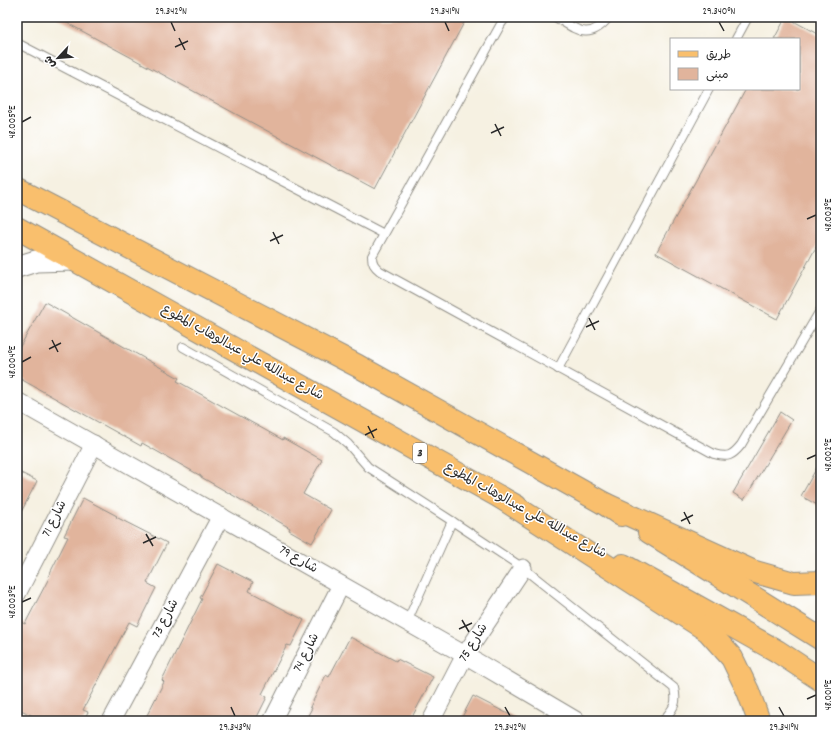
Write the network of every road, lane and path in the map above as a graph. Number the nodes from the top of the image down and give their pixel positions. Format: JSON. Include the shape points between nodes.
{"nodes":[{"id":1,"x":506,"y":17,"type":"edge"},
{"id":2,"x":555,"y":17,"type":"edge"},
{"id":3,"x":609,"y":17,"type":"edge"},
{"id":4,"x":748,"y":17,"type":"edge"},
{"id":5,"x":737,"y":38,"type":"edge"},
{"id":6,"x":17,"y":43,"type":"edge"},
{"id":7,"x":708,"y":90,"type":"edge"},
{"id":8,"x":17,"y":189,"type":"edge"},
{"id":9,"x":17,"y":228,"type":"edge"},
{"id":10,"x":384,"y":234,"type":"junction"},
{"id":11,"x":73,"y":260,"type":"junction"},
{"id":12,"x":17,"y":267,"type":"edge"},
{"id":13,"x":821,"y":310,"type":"edge"},
{"id":14,"x":183,"y":347,"type":"dead end"},
{"id":15,"x":558,"y":369,"type":"junction"},
{"id":16,"x":17,"y":401,"type":"edge"},
{"id":17,"x":94,"y":444,"type":"junction"},
{"id":18,"x":500,"y":497,"type":"junction"},
{"id":19,"x":605,"y":504,"type":"junction"},
{"id":20,"x":220,"y":516,"type":"junction"},
{"id":21,"x":452,"y":520,"type":"junction"},
{"id":22,"x":523,"y":568,"type":"junction"},
{"id":23,"x":821,"y":582,"type":"edge"},
{"id":24,"x":341,"y":584,"type":"junction"},
{"id":25,"x":17,"y":594,"type":"edge"},
{"id":26,"x":407,"y":622,"type":"junction"},
{"id":27,"x":821,"y":639,"type":"edge"},
{"id":28,"x":465,"y":655,"type":"junction"},
{"id":29,"x":821,"y":680,"type":"edge"},
{"id":30,"x":111,"y":721,"type":"edge"},
{"id":31,"x":272,"y":721,"type":"edge"},
{"id":32,"x":431,"y":721,"type":"edge"},
{"id":33,"x":578,"y":721,"type":"edge"},
{"id":34,"x":663,"y":721,"type":"edge"},
{"id":35,"x":758,"y":721,"type":"edge"}],
"edges":[{"from":1,"to":10,"type":"lane"},
{"from":2,"to":3,"type":"lane","via":[[585,32],[595,30]]},
{"from":4,"to":5,"type":"lane"},
{"from":6,"to":10,"type":"lane"},
{"from":7,"to":15,"type":"lane"},
{"from":8,"to":19,"type":"main road","via":[[358,366]]},
{"from":9,"to":11,"type":"main road","name":"شارع عبدالله علي عبدالوهاب المطوع","number":"3"},
{"from":10,"to":15,"type":"lane","via":[[372,256],[375,267]]},
{"from":11,"to":12,"type":"street","via":[[36,261]]},
{"from":11,"to":18,"type":"main road","name":"شارع عبدالله علي عبدالوهاب المطوع","number":"3"},
{"from":13,"to":15,"type":"lane","via":[[742,445],[728,456],[714,454]]},
{"from":14,"to":21,"type":"lane","via":[[334,432],[368,468]]},
{"from":16,"to":17,"type":"street","name":"شارع 79"},
{"from":17,"to":20,"type":"street","name":"شارع 79"},
{"from":17,"to":25,"type":"street","name":"شارع 71"},
{"from":18,"to":29,"type":"main road","name":"شارع عبدالله علي عبدالوهاب المطوع","number":"3","via":[[777,651]]},
{"from":18,"to":35,"type":"main road","via":[[708,630],[732,658],[748,691]]},
{"from":19,"to":23,"type":"main road","via":[[752,571],[794,583]]},
{"from":19,"to":27,"type":"main road"},
{"from":20,"to":24,"type":"street","name":"شارع 79"},
{"from":20,"to":30,"type":"street","name":"شارع 73"},
{"from":21,"to":22,"type":"lane"},
{"from":21,"to":26,"type":"lane"},
{"from":22,"to":28,"type":"street","name":"شارع 75"},
{"from":22,"to":34,"type":"lane","via":[[674,688],[675,703]]},
{"from":24,"to":26,"type":"street","name":"شارع 79"},
{"from":24,"to":31,"type":"street","name":"شارع 74"},
{"from":26,"to":28,"type":"street","name":"شارع 79"},
{"from":28,"to":32,"type":"street","name":"شارع 75"},
{"from":28,"to":33,"type":"street","name":"شارع 79"}]}
